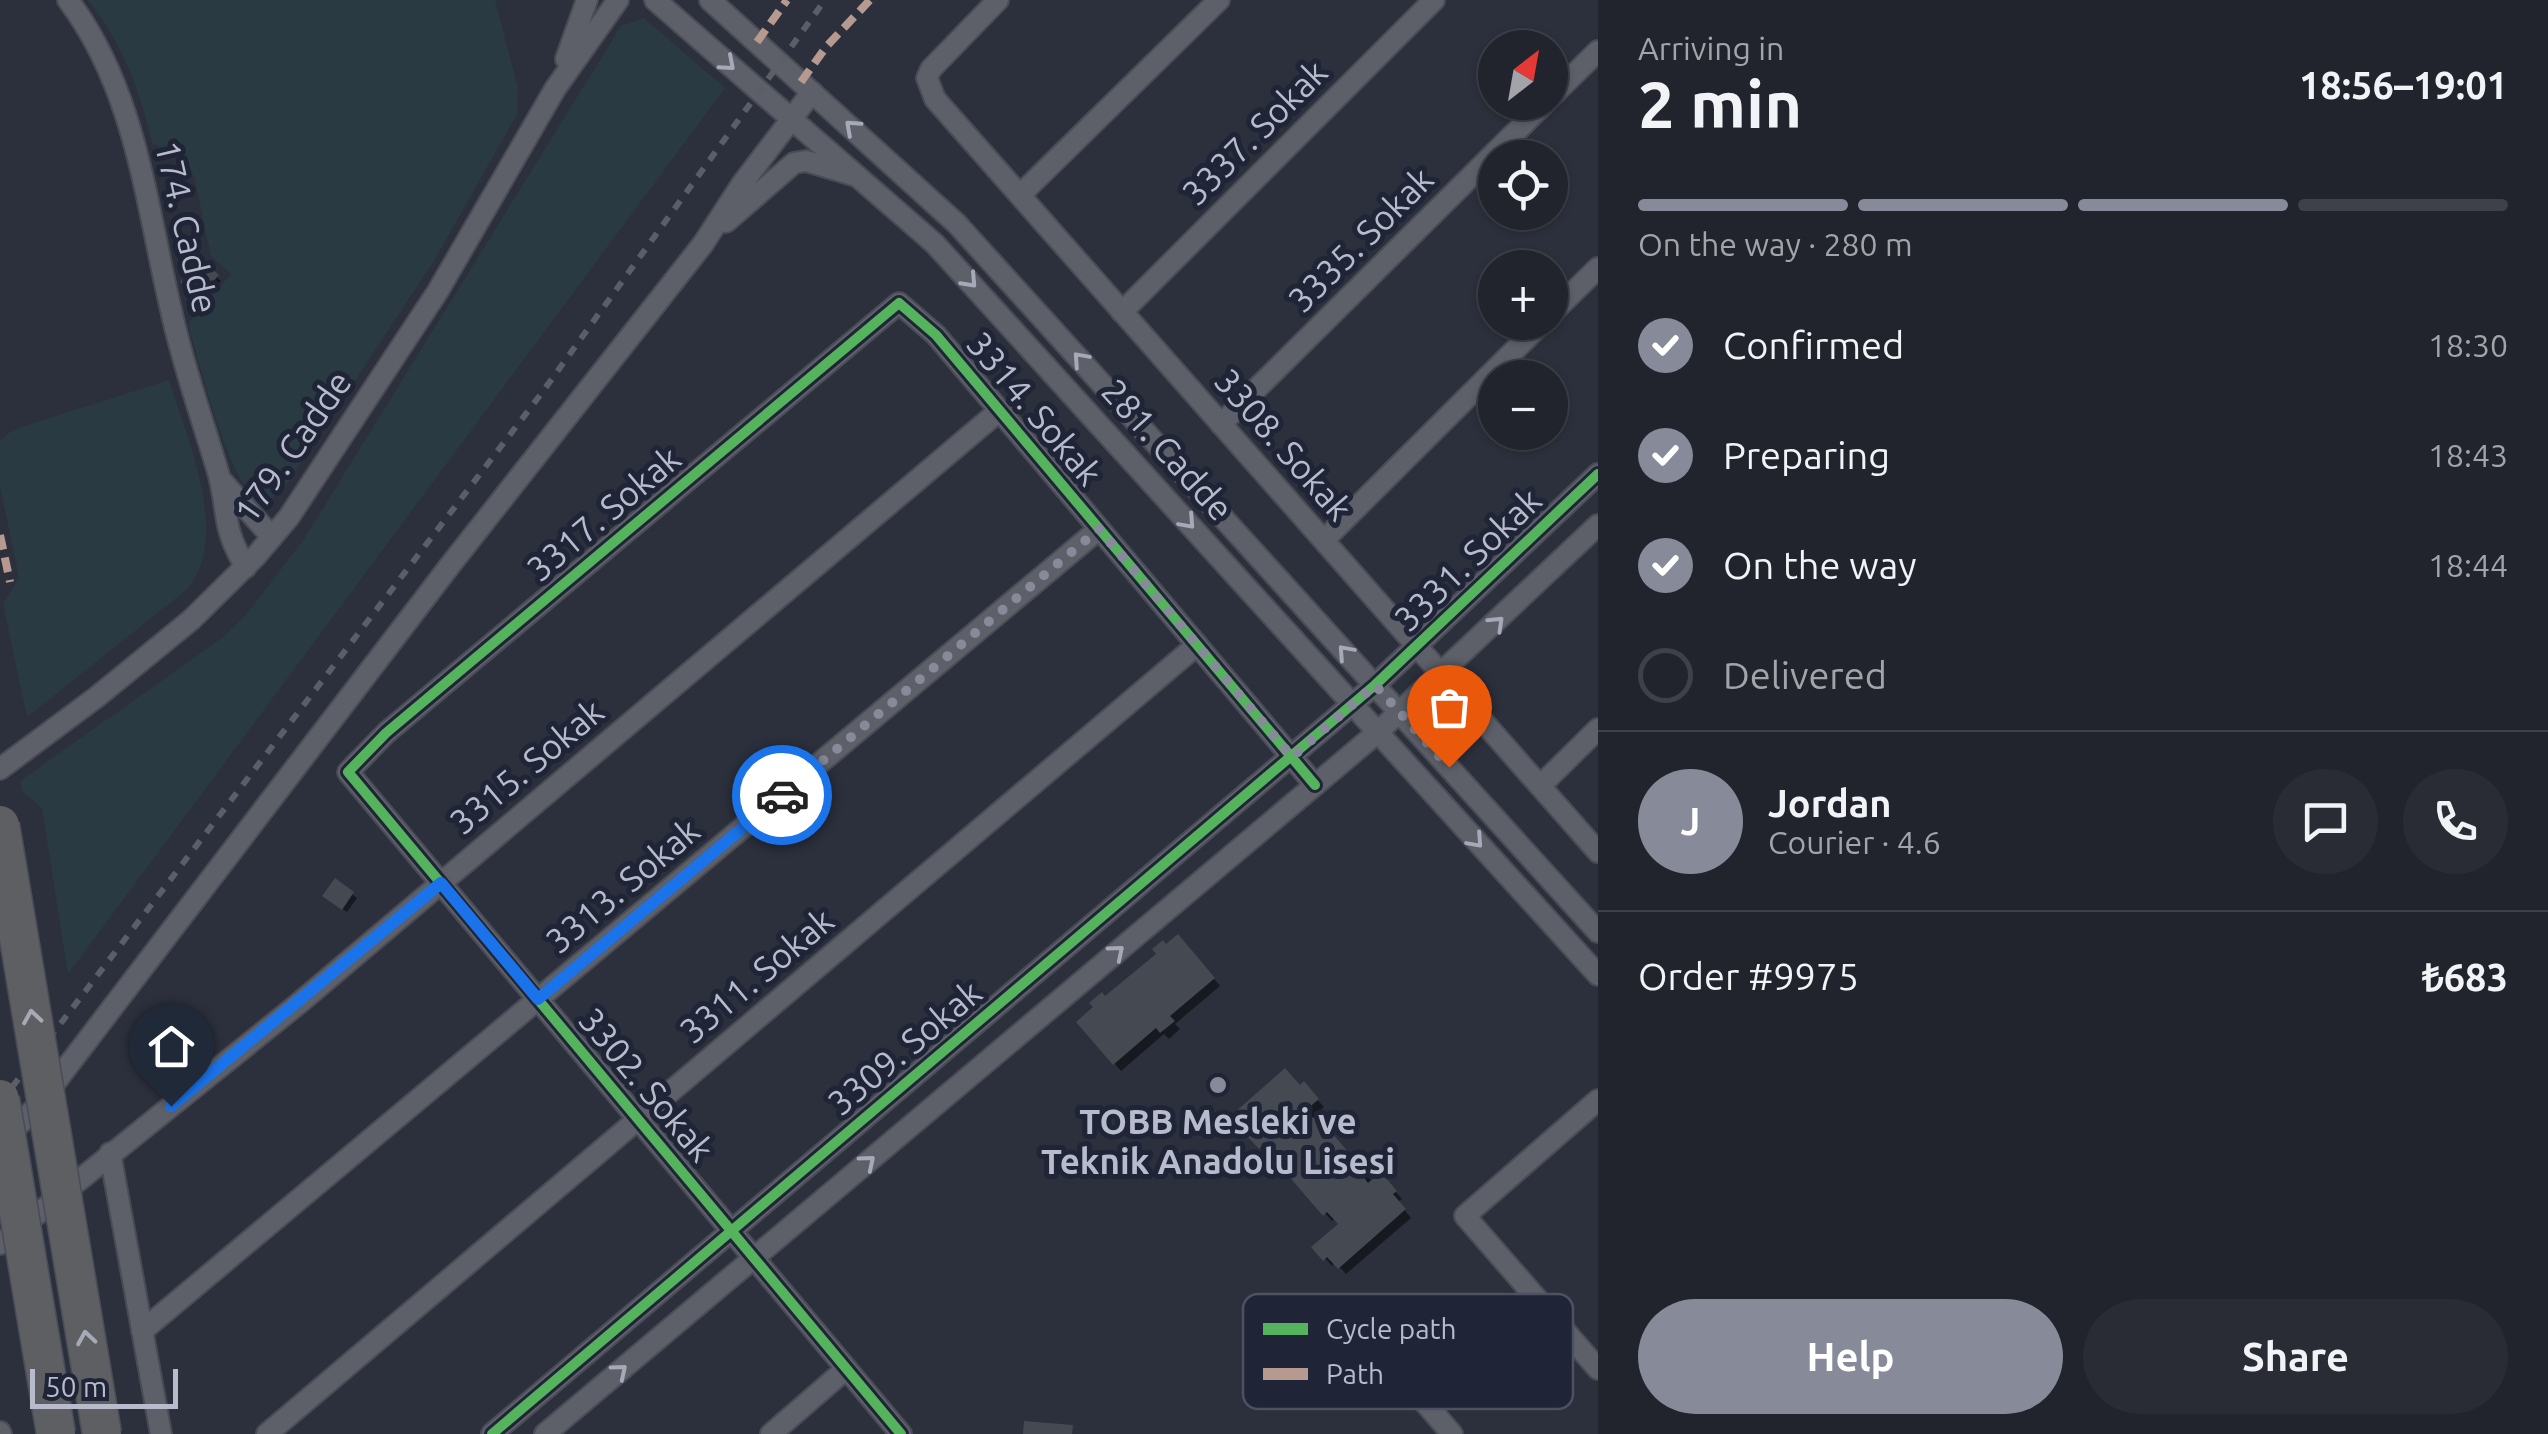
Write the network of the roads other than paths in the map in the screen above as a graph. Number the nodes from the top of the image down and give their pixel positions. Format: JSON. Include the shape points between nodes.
{"nodes":[{"id":1,"x":68,"y":0,"type":"edge"},
{"id":2,"x":587,"y":0,"type":"edge"},
{"id":3,"x":618,"y":0,"type":"edge"},
{"id":4,"x":655,"y":0,"type":"edge"},
{"id":5,"x":710,"y":0,"type":"edge"},
{"id":6,"x":998,"y":0,"type":"edge"},
{"id":7,"x":1219,"y":0,"type":"edge"},
{"id":8,"x":1434,"y":0,"type":"edge"},
{"id":9,"x":1598,"y":51,"type":"edge"},
{"id":10,"x":1568,"y":80,"type":"edge"},
{"id":11,"x":555,"y":89,"type":"junction"},
{"id":12,"x":812,"y":92,"type":"junction"},
{"id":13,"x":791,"y":120,"type":"junction"},
{"id":14,"x":1528,"y":120,"type":"edge"},
{"id":15,"x":862,"y":178,"type":"junction"},
{"id":16,"x":1020,"y":195,"type":"junction"},
{"id":17,"x":703,"y":244,"type":"junction"},
{"id":18,"x":1598,"y":268,"type":"edge"},
{"id":19,"x":1568,"y":297,"type":"edge"},
{"id":20,"x":899,"y":302,"type":"joint"},
{"id":21,"x":1122,"y":312,"type":"junction"},
{"id":22,"x":1525,"y":340,"type":"edge"},
{"id":23,"x":999,"y":410,"type":"junction"},
{"id":24,"x":1221,"y":424,"type":"junction"},
{"id":25,"x":1598,"y":474,"type":"edge"},
{"id":26,"x":219,"y":478,"type":"junction"},
{"id":27,"x":1598,"y":525,"type":"edge"},
{"id":28,"x":1099,"y":529,"type":"junction"},
{"id":29,"x":272,"y":536,"type":"junction"},
{"id":30,"x":1324,"y":540,"type":"junction"},
{"id":31,"x":246,"y":566,"type":"junction"},
{"id":32,"x":1197,"y":645,"type":"junction"},
{"id":33,"x":1418,"y":647,"type":"junction"},
{"id":34,"x":1442,"y":674,"type":"junction"},
{"id":35,"x":1375,"y":685,"type":"junction"},
{"id":36,"x":1353,"y":704,"type":"junction"},
{"id":37,"x":1400,"y":712,"type":"junction"},
{"id":38,"x":1598,"y":729,"type":"edge"},
{"id":39,"x":1378,"y":732,"type":"junction"},
{"id":40,"x":1292,"y":757,"type":"junction"},
{"id":41,"x":0,"y":769,"type":"edge"},
{"id":42,"x":348,"y":772,"type":"joint"},
{"id":43,"x":1315,"y":785,"type":"junction"},
{"id":44,"x":1540,"y":786,"type":"junction"},
{"id":45,"x":0,"y":824,"type":"edge"},
{"id":46,"x":1598,"y":852,"type":"edge"},
{"id":47,"x":441,"y":883,"type":"junction"},
{"id":48,"x":1598,"y":932,"type":"edge"},
{"id":49,"x":1598,"y":976,"type":"edge"},
{"id":50,"x":538,"y":999,"type":"junction"},
{"id":51,"x":0,"y":1099,"type":"edge"},
{"id":52,"x":1598,"y":1100,"type":"edge"},
{"id":53,"x":638,"y":1119,"type":"junction"},
{"id":54,"x":0,"y":1144,"type":"edge"},
{"id":55,"x":110,"y":1153,"type":"junction"},
{"id":56,"x":732,"y":1231,"type":"junction"},
{"id":57,"x":0,"y":1244,"type":"edge"},
{"id":58,"x":754,"y":1258,"type":"junction"},
{"id":59,"x":1533,"y":1294,"type":"edge"},
{"id":60,"x":142,"y":1331,"type":"junction"},
{"id":61,"x":1573,"y":1340,"type":"edge"},
{"id":62,"x":846,"y":1369,"type":"junction"},
{"id":63,"x":1598,"y":1369,"type":"edge"},
{"id":64,"x":1430,"y":1409,"type":"edge"},
{"id":65,"x":56,"y":1434,"type":"edge"},
{"id":66,"x":102,"y":1434,"type":"edge"},
{"id":67,"x":161,"y":1434,"type":"edge"},
{"id":68,"x":267,"y":1434,"type":"edge"},
{"id":69,"x":492,"y":1434,"type":"edge"},
{"id":70,"x":545,"y":1434,"type":"edge"},
{"id":71,"x":771,"y":1434,"type":"edge"},
{"id":72,"x":901,"y":1434,"type":"edge"},
{"id":73,"x":1452,"y":1434,"type":"edge"}],
"edges":[{"from":1,"to":26,"type":"street","name":"174. Cadde","via":[[105,56],[130,125],[183,364]]},
{"from":2,"to":11,"type":"street"},
{"from":3,"to":11,"type":"street"},
{"from":4,"to":13,"type":"street","name":"281. Cadde","one_way":true},
{"from":5,"to":12,"type":"street","name":"281. Cadde"},
{"from":6,"to":16,"type":"street","name":"3308. Sokak","via":[[927,78],[934,99]]},
{"from":7,"to":16,"type":"street"},
{"from":8,"to":21,"type":"street","name":"3337. Sokak"},
{"from":9,"to":10,"type":"street","name":"3335. Sokak"},
{"from":11,"to":29,"type":"street","name":"179. Cadde","via":[[438,291]]},
{"from":12,"to":13,"type":"street"},
{"from":35,"to":12,"type":"street","name":"281. Cadde","one_way":true,"via":[[957,224]]},
{"from":13,"to":15,"type":"street","name":"281. Cadde"},
{"from":13,"to":17,"type":"street"},
{"from":14,"to":24,"type":"street","name":"3335. Sokak"},
{"from":15,"to":17,"type":"street","via":[[794,163]]},
{"from":15,"to":36,"type":"street","name":"281. Cadde","one_way":true,"via":[[976,286]]},
{"from":16,"to":21,"type":"street","name":"3308. Sokak"},
{"from":17,"to":54,"type":"street","via":[[38,1105]]},
{"from":18,"to":19,"type":"street"},
{"from":20,"to":23,"type":"street","name":"3314. Sokak"},
{"from":20,"to":42,"type":"street","name":"3317. Sokak"},
{"from":21,"to":24,"type":"street","name":"3308. Sokak"},
{"from":22,"to":30,"type":"street"},
{"from":23,"to":28,"type":"street","name":"3314. Sokak"},
{"from":23,"to":47,"type":"street","name":"3315. Sokak"},
{"from":24,"to":30,"type":"street","name":"3308. Sokak"},
{"from":25,"to":33,"type":"street","name":"3331. Sokak"},
{"from":26,"to":29,"type":"street"},
{"from":26,"to":31,"type":"street","name":"174. Cadde","via":[[228,534]]},
{"from":34,"to":27,"type":"street","name":"3331. Sokak","one_way":true},
{"from":28,"to":32,"type":"street","name":"3314. Sokak"},
{"from":28,"to":50,"type":"street","name":"3313. Sokak"},
{"from":29,"to":31,"type":"street","name":"179. Cadde"},
{"from":30,"to":33,"type":"street","name":"3308. Sokak"},
{"from":31,"to":41,"type":"street","name":"179. Cadde","via":[[160,648]]},
{"from":32,"to":40,"type":"street","name":"3314. Sokak"},
{"from":32,"to":53,"type":"street","name":"3311. Sokak"},
{"from":33,"to":34,"type":"street","name":"3308. Sokak"},
{"from":33,"to":35,"type":"street","name":"3331. Sokak"},
{"from":34,"to":37,"type":"street","name":"3331. Sokak"},
{"from":34,"to":44,"type":"street","name":"3308. Sokak"},
{"from":35,"to":36,"type":"street","name":"3331. Sokak"},
{"from":35,"to":37,"type":"street","name":"281. Cadde"},
{"from":36,"to":39,"type":"street","name":"281. Cadde"},
{"from":36,"to":40,"type":"street","name":"3309. Sokak"},
{"from":37,"to":39,"type":"street","name":"3331. Sokak"},
{"from":37,"to":48,"type":"street","name":"281. Cadde"},
{"from":38,"to":44,"type":"street"},
{"from":39,"to":43,"type":"street","name":"3309. Sokak"},
{"from":39,"to":49,"type":"street","name":"281. Cadde","one_way":true},
{"from":40,"to":43,"type":"street","name":"3314. Sokak"},
{"from":40,"to":56,"type":"street","name":"3309. Sokak"},
{"from":42,"to":47,"type":"street","name":"3302. Sokak"},
{"from":58,"to":43,"type":"street","name":"3309. Sokak","one_way":true},
{"from":44,"to":46,"type":"street","name":"3308. Sokak"},
{"from":66,"to":45,"type":"highway","one_way":true,"bridge":true},
{"from":47,"to":50,"type":"street","name":"3302. Sokak"},
{"from":47,"to":55,"type":"street","name":"3315. Sokak"},
{"from":50,"to":53,"type":"street","name":"3302. Sokak"},
{"from":50,"to":60,"type":"street","name":"3313. Sokak"},
{"from":51,"to":65,"type":"highway","bridge":true},
{"from":52,"to":59,"type":"street","via":[[1465,1216]]},
{"from":53,"to":56,"type":"street","name":"3302. Sokak"},
{"from":53,"to":68,"type":"street","name":"3311. Sokak"},
{"from":55,"to":57,"type":"street","name":"3315. Sokak"},
{"from":55,"to":60,"type":"street"},
{"from":56,"to":58,"type":"street","name":"3302. Sokak"},
{"from":56,"to":69,"type":"street","name":"3309. Sokak"},
{"from":58,"to":62,"type":"street","name":"3302. Sokak"},
{"from":70,"to":58,"type":"street","name":"3309. Sokak","one_way":true},
{"from":60,"to":67,"type":"street"},
{"from":61,"to":63,"type":"street"},
{"from":62,"to":71,"type":"street"},
{"from":62,"to":72,"type":"street","name":"3302. Sokak"},
{"from":64,"to":73,"type":"street"}]}
